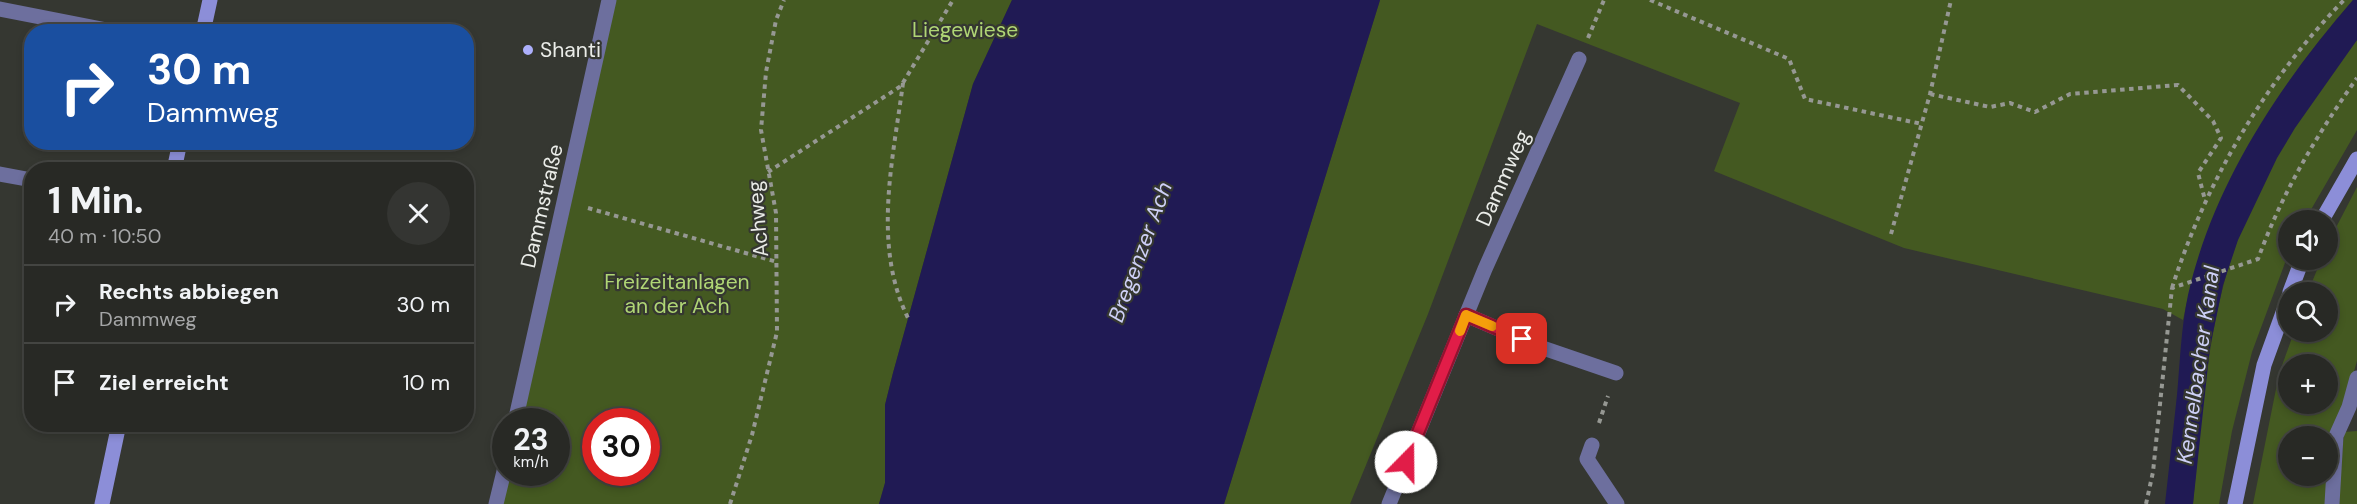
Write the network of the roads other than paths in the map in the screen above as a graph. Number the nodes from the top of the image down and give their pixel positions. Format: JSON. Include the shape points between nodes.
{"nodes":[{"id":1,"x":210,"y":0,"type":"edge"},
{"id":2,"x":609,"y":0,"type":"edge"},
{"id":3,"x":0,"y":9,"type":"edge"},
{"id":4,"x":76,"y":24,"type":"edge"},
{"id":5,"x":205,"y":24,"type":"edge"},
{"id":6,"x":1579,"y":59,"type":"road end"},
{"id":7,"x":2357,"y":159,"type":"edge"},
{"id":8,"x":0,"y":174,"type":"edge"},
{"id":9,"x":24,"y":178,"type":"edge"},
{"id":10,"x":2328,"y":210,"type":"edge"},
{"id":11,"x":1466,"y":315,"type":"junction"},
{"id":12,"x":2278,"y":327,"type":"edge"},
{"id":13,"x":1616,"y":373,"type":"road end"},
{"id":14,"x":2357,"y":378,"type":"edge"},
{"id":15,"x":2353,"y":401,"type":"edge"},
{"id":16,"x":518,"y":408,"type":"edge"},
{"id":17,"x":2357,"y":422,"type":"edge"},
{"id":18,"x":117,"y":432,"type":"edge"},
{"id":19,"x":1592,"y":445,"type":"road end"},
{"id":20,"x":500,"y":486,"type":"edge"},
{"id":21,"x":102,"y":504,"type":"edge"},
{"id":22,"x":496,"y":504,"type":"edge"},
{"id":23,"x":1389,"y":504,"type":"edge"},
{"id":24,"x":1617,"y":504,"type":"edge"},
{"id":25,"x":2235,"y":504,"type":"edge"},
{"id":26,"x":2332,"y":504,"type":"edge"}],
"edges":[{"from":1,"to":5,"type":"main road"},
{"from":2,"to":16,"type":"street","name":"Dammstraße"},
{"from":3,"to":4,"type":"street"},
{"from":6,"to":11,"type":"street","name":"Dammweg"},
{"from":7,"to":10,"type":"main road"},
{"from":8,"to":9,"type":"street"},
{"from":11,"to":13,"type":"street","via":[[1540,347]]},
{"from":11,"to":23,"type":"street","name":"Dammweg"},
{"from":12,"to":25,"type":"main road","via":[[2264,365]]},
{"from":14,"to":15,"type":"street"},
{"from":15,"to":17,"type":"street"},
{"from":15,"to":26,"type":"street","via":[[2336,436]]},
{"from":18,"to":21,"type":"main road"},
{"from":19,"to":24,"type":"street","via":[[1587,459]]},
{"from":20,"to":22,"type":"street"}]}
